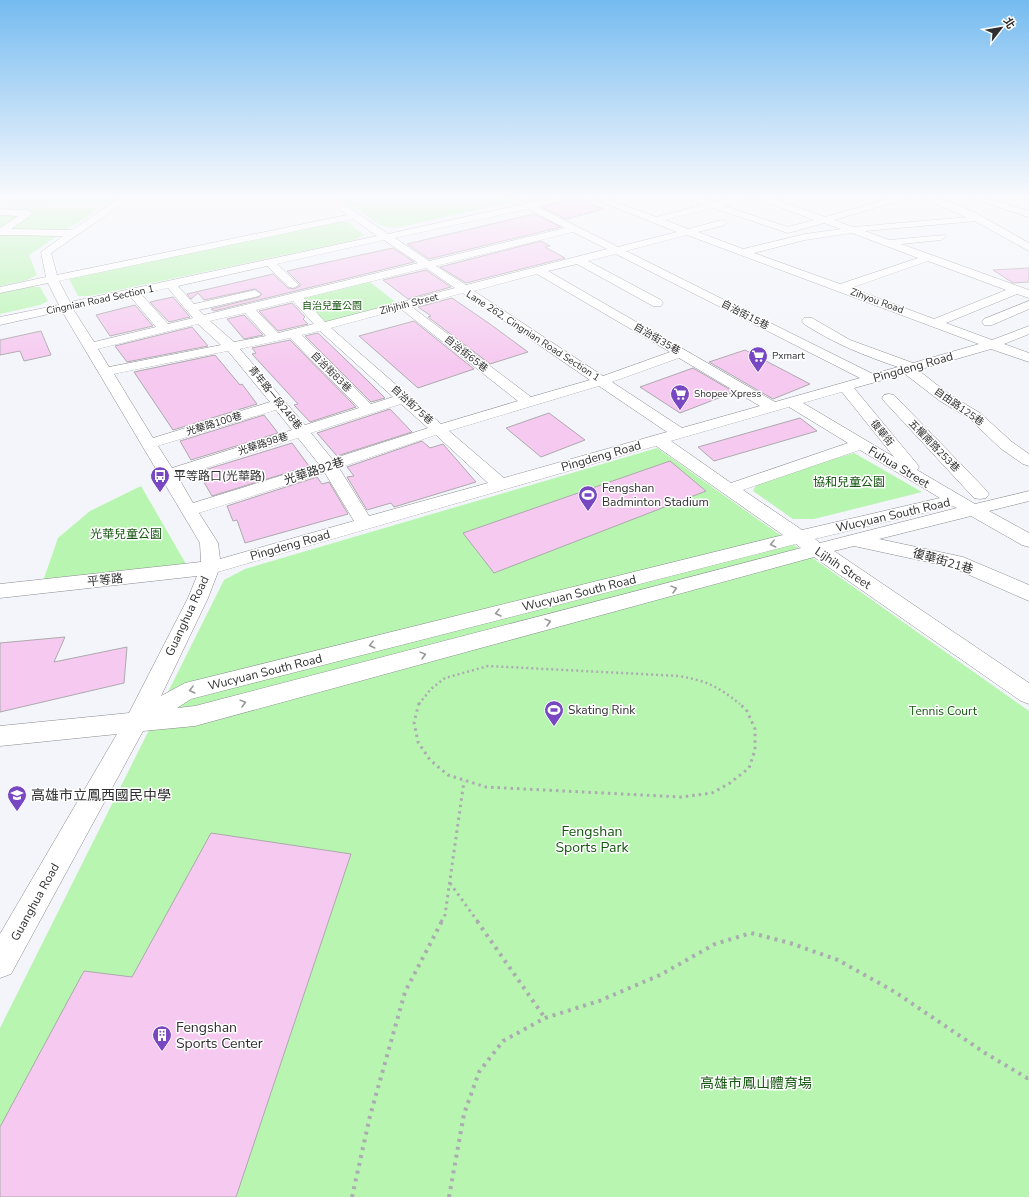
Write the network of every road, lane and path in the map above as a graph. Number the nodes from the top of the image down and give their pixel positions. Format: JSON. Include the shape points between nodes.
{"nodes":[{"id":1,"x":46,"y":252,"type":"edge"},
{"id":2,"x":182,"y":252,"type":"edge"},
{"id":3,"x":317,"y":252,"type":"edge"},
{"id":4,"x":408,"y":252,"type":"edge"},
{"id":5,"x":480,"y":252,"type":"edge"},
{"id":6,"x":615,"y":252,"type":"edge"},
{"id":7,"x":620,"y":252,"type":"edge"},
{"id":8,"x":744,"y":252,"type":"edge"},
{"id":9,"x":911,"y":252,"type":"edge"},
{"id":10,"x":927,"y":258,"type":"junction"},
{"id":11,"x":580,"y":261,"type":"junction"},
{"id":12,"x":270,"y":262,"type":"junction"},
{"id":13,"x":427,"y":265,"type":"junction"},
{"id":14,"x":540,"y":271,"type":"junction"},
{"id":15,"x":224,"y":273,"type":"junction"},
{"id":16,"x":52,"y":279,"type":"junction"},
{"id":17,"x":305,"y":282,"type":"dead end"},
{"id":18,"x":171,"y":284,"type":"junction"},
{"id":19,"x":293,"y":285,"type":"junction"},
{"id":20,"x":280,"y":288,"type":"dead end"},
{"id":21,"x":841,"y":288,"type":"junction"},
{"id":22,"x":0,"y":290,"type":"edge"},
{"id":23,"x":464,"y":290,"type":"junction"},
{"id":24,"x":1016,"y":290,"type":"junction"},
{"id":25,"x":266,"y":291,"type":"dead end"},
{"id":26,"x":133,"y":292,"type":"junction"},
{"id":27,"x":1029,"y":294,"type":"edge"},
{"id":28,"x":246,"y":296,"type":"junction"},
{"id":29,"x":296,"y":297,"type":"junction"},
{"id":30,"x":657,"y":303,"type":"dead end"},
{"id":31,"x":1029,"y":305,"type":"edge"},
{"id":32,"x":404,"y":306,"type":"junction"},
{"id":33,"x":66,"y":307,"type":"junction"},
{"id":34,"x":192,"y":308,"type":"junction"},
{"id":35,"x":252,"y":308,"type":"junction"},
{"id":36,"x":0,"y":321,"type":"edge"},
{"id":37,"x":202,"y":321,"type":"junction"},
{"id":38,"x":808,"y":321,"type":"dead end"},
{"id":39,"x":988,"y":322,"type":"dead end"},
{"id":40,"x":935,"y":323,"type":"junction"},
{"id":41,"x":322,"y":326,"type":"junction"},
{"id":42,"x":165,"y":330,"type":"junction"},
{"id":43,"x":1029,"y":330,"type":"edge"},
{"id":44,"x":293,"y":334,"type":"junction"},
{"id":45,"x":275,"y":338,"type":"junction"},
{"id":46,"x":993,"y":344,"type":"junction"},
{"id":47,"x":90,"y":347,"type":"junction"},
{"id":48,"x":232,"y":347,"type":"junction"},
{"id":49,"x":681,"y":353,"type":"junction"},
{"id":50,"x":1029,"y":358,"type":"edge"},
{"id":51,"x":910,"y":368,"type":"junction"},
{"id":52,"x":105,"y":372,"type":"junction"},
{"id":53,"x":873,"y":379,"type":"junction"},
{"id":54,"x":601,"y":381,"type":"junction"},
{"id":55,"x":845,"y":387,"type":"junction"},
{"id":56,"x":404,"y":398,"type":"junction"},
{"id":57,"x":889,"y":398,"type":"dead end"},
{"id":58,"x":528,"y":402,"type":"junction"},
{"id":59,"x":792,"y":402,"type":"junction"},
{"id":60,"x":279,"y":404,"type":"junction"},
{"id":61,"x":773,"y":407,"type":"junction"},
{"id":62,"x":369,"y":410,"type":"junction"},
{"id":63,"x":439,"y":429,"type":"junction"},
{"id":64,"x":302,"y":432,"type":"junction"},
{"id":65,"x":680,"y":434,"type":"junction"},
{"id":66,"x":658,"y":440,"type":"junction"},
{"id":67,"x":150,"y":444,"type":"junction"},
{"id":68,"x":861,"y":444,"type":"junction"},
{"id":69,"x":1029,"y":461,"type":"edge"},
{"id":70,"x":329,"y":466,"type":"junction"},
{"id":71,"x":168,"y":475,"type":"junction"},
{"id":72,"x":920,"y":479,"type":"junction"},
{"id":73,"x":1029,"y":482,"type":"edge"},
{"id":74,"x":501,"y":485,"type":"junction"},
{"id":75,"x":729,"y":489,"type":"junction"},
{"id":76,"x":1029,"y":496,"type":"edge"},
{"id":77,"x":955,"y":500,"type":"junction"},
{"id":78,"x":977,"y":502,"type":"junction"},
{"id":79,"x":189,"y":510,"type":"junction"},
{"id":80,"x":365,"y":524,"type":"junction"},
{"id":81,"x":798,"y":537,"type":"junction"},
{"id":82,"x":853,"y":540,"type":"junction"},
{"id":83,"x":1029,"y":541,"type":"edge"},
{"id":84,"x":818,"y":551,"type":"junction"},
{"id":85,"x":210,"y":568,"type":"junction"},
{"id":86,"x":0,"y":591,"type":"edge"},
{"id":87,"x":1029,"y":594,"type":"edge"},
{"id":88,"x":1029,"y":695,"type":"edge"},
{"id":89,"x":136,"y":722,"type":"junction"},
{"id":90,"x":0,"y":736,"type":"edge"},
{"id":91,"x":464,"y":781,"type":"junction"},
{"id":92,"x":450,"y":882,"type":"junction"},
{"id":93,"x":0,"y":963,"type":"edge"},
{"id":94,"x":545,"y":1018,"type":"junction"},
{"id":95,"x":1029,"y":1077,"type":"edge"},
{"id":96,"x":352,"y":1197,"type":"edge"},
{"id":97,"x":450,"y":1197,"type":"edge"}],
"edges":[{"from":1,"to":16,"type":"street","name":"Guanghua Road"},
{"from":2,"to":16,"type":"street"},
{"from":3,"to":12,"type":"street","name":"Cingnian Road Section 1"},
{"from":4,"to":13,"type":"street","name":"Lane 262, Cingnian Road Section 1"},
{"from":5,"to":13,"type":"street"},
{"from":6,"to":11,"type":"street","name":"Zihjhih Street"},
{"from":7,"to":53,"type":"street","name":"自治街15巷"},
{"from":8,"to":21,"type":"street","name":"Zihyou Road"},
{"from":9,"to":10,"type":"street"},
{"from":10,"to":21,"type":"street"},
{"from":10,"to":24,"type":"street"},
{"from":11,"to":14,"type":"street","name":"Zihjhih Street"},
{"from":11,"to":30,"type":"street"},
{"from":12,"to":15,"type":"street","name":"Cingnian Road Section 1"},
{"from":12,"to":19,"type":"street"},
{"from":13,"to":23,"type":"street","name":"Lane 262, Cingnian Road Section 1"},
{"from":13,"to":29,"type":"street"},
{"from":14,"to":23,"type":"street","name":"Zihjhih Street"},
{"from":14,"to":49,"type":"street","name":"自治街35巷"},
{"from":15,"to":18,"type":"street","name":"Cingnian Road Section 1"},
{"from":15,"to":28,"type":"street"},
{"from":16,"to":22,"type":"street"},
{"from":16,"to":33,"type":"street","name":"Guanghua Road"},
{"from":17,"to":19,"type":"street"},
{"from":18,"to":26,"type":"street","name":"Cingnian Road Section 1"},
{"from":18,"to":34,"type":"street","name":"青年路一段248巷"},
{"from":19,"to":20,"type":"street"},
{"from":21,"to":40,"type":"street","name":"Zihyou Road"},
{"from":23,"to":32,"type":"street","name":"Zihjhih Street"},
{"from":23,"to":54,"type":"street","name":"Lane 262, Cingnian Road Section 1"},
{"from":24,"to":27,"type":"street"},
{"from":24,"to":40,"type":"street"},
{"from":25,"to":28,"type":"street"},
{"from":26,"to":33,"type":"street","name":"Cingnian Road Section 1"},
{"from":26,"to":42,"type":"street"},
{"from":28,"to":34,"type":"street"},
{"from":28,"to":35,"type":"street"},
{"from":29,"to":35,"type":"street"},
{"from":29,"to":41,"type":"street","name":"自治街75巷"},
{"from":31,"to":39,"type":"street"},
{"from":32,"to":41,"type":"street","name":"Zihjhih Street"},
{"from":32,"to":58,"type":"street","name":"自治街65巷"},
{"from":33,"to":36,"type":"street","name":"Cingnian Road Section 1"},
{"from":33,"to":47,"type":"street","name":"Guanghua Road"},
{"from":34,"to":37,"type":"street","name":"青年路一段248巷"},
{"from":35,"to":37,"type":"street"},
{"from":35,"to":45,"type":"street"},
{"from":37,"to":42,"type":"street"},
{"from":37,"to":48,"type":"street","name":"青年路一段248巷"},
{"from":38,"to":51,"type":"street","name":"自由路125巷","via":[[835,339]]},
{"from":40,"to":46,"type":"street","name":"Zihyou Road"},
{"from":41,"to":44,"type":"street","name":"Zihjhih Street"},
{"from":41,"to":56,"type":"street","name":"自治街75巷"},
{"from":42,"to":47,"type":"street"},
{"from":43,"to":46,"type":"street","name":"Pingdeng Road"},
{"from":44,"to":45,"type":"street","name":"Zihjhih Street"},
{"from":44,"to":62,"type":"street","name":"自治街83巷"},
{"from":45,"to":48,"type":"street","name":"Zihjhih Street"},
{"from":46,"to":50,"type":"street","name":"Zihyou Road"},
{"from":46,"to":51,"type":"street","name":"Pingdeng Road"},
{"from":47,"to":52,"type":"street","name":"Guanghua Road"},
{"from":48,"to":52,"type":"street","name":"Zihjhih Street"},
{"from":48,"to":60,"type":"street","name":"青年路一段248巷"},
{"from":49,"to":54,"type":"street","name":"光華路92巷"},
{"from":49,"to":61,"type":"street","name":"自治街35巷"},
{"from":51,"to":53,"type":"street","name":"Pingdeng Road"},
{"from":51,"to":69,"type":"street","name":"自由路125巷","via":[[945,398],[975,416],[1006,445]]},
{"from":52,"to":67,"type":"street","name":"Guanghua Road"},
{"from":53,"to":55,"type":"street","name":"Pingdeng Road"},
{"from":54,"to":58,"type":"street","name":"光華路92巷"},
{"from":54,"to":65,"type":"street","name":"Lane 262, Cingnian Road Section 1"},
{"from":55,"to":59,"type":"street","name":"Pingdeng Road"},
{"from":55,"to":72,"type":"street","name":"復華街"},
{"from":56,"to":62,"type":"street","name":"光華路98巷"},
{"from":56,"to":63,"type":"street","name":"自治街75巷"},
{"from":57,"to":78,"type":"street","name":"五權南路253巷"},
{"from":58,"to":63,"type":"street","name":"光華路92巷"},
{"from":59,"to":61,"type":"street","name":"Pingdeng Road"},
{"from":59,"to":68,"type":"street","name":"Fuhua Street"},
{"from":60,"to":64,"type":"street","name":"青年路一段248巷"},
{"from":60,"to":67,"type":"street","name":"光華路100巷"},
{"from":61,"to":65,"type":"street","name":"Pingdeng Road"},
{"from":62,"to":64,"type":"street","name":"光華路98巷"},
{"from":63,"to":70,"type":"street","name":"光華路92巷"},
{"from":63,"to":74,"type":"street","name":"自治街75巷"},
{"from":64,"to":70,"type":"street","name":"青年路一段248巷"},
{"from":64,"to":71,"type":"street","name":"光華路98巷"},
{"from":65,"to":66,"type":"street","name":"Pingdeng Road"},
{"from":66,"to":74,"type":"street","name":"Pingdeng Road"},
{"from":66,"to":75,"type":"street","name":"Lijhih Street"},
{"from":67,"to":71,"type":"street","name":"Guanghua Road"},
{"from":68,"to":72,"type":"street","name":"Fuhua Street"},
{"from":68,"to":75,"type":"street"},
{"from":70,"to":79,"type":"street","name":"光華路92巷"},
{"from":70,"to":80,"type":"street","name":"青年路一段248巷"},
{"from":71,"to":79,"type":"street","name":"Guanghua Road"},
{"from":72,"to":77,"type":"street","name":"Fuhua Street"},
{"from":73,"to":78,"type":"street","name":"Wucyuan South Road"},
{"from":74,"to":80,"type":"street","name":"Pingdeng Road"},
{"from":75,"to":81,"type":"street","name":"Lijhih Street"},
{"from":76,"to":78,"type":"street","name":"Wucyuan South Road"},
{"from":77,"to":78,"type":"street","name":"Wucyuan South Road"},
{"from":77,"to":81,"type":"street","name":"Wucyuan South Road"},
{"from":78,"to":82,"type":"street","name":"Wucyuan South Road"},
{"from":78,"to":83,"type":"street"},
{"from":79,"to":85,"type":"street","name":"Guanghua Road","via":[[209,543]]},
{"from":80,"to":85,"type":"street","name":"Pingdeng Road"},
{"from":81,"to":84,"type":"street","name":"Lijhih Street"},
{"from":81,"to":89,"type":"street","name":"Wucyuan South Road","one_way":true,"via":[[185,692]]},
{"from":82,"to":84,"type":"street","name":"Wucyuan South Road"},
{"from":82,"to":87,"type":"street","name":"復華街21巷","via":[[956,562]]},
{"from":84,"to":88,"type":"street","name":"Lijhih Street"},
{"from":89,"to":84,"type":"street","name":"Wucyuan South Road","one_way":true,"via":[[195,716]]},
{"from":85,"to":86,"type":"street","name":"平等路"},
{"from":85,"to":89,"type":"street","name":"Guanghua Road","via":[[198,598]]},
{"from":89,"to":90,"type":"street","name":"Wucyuan South Road"},
{"from":89,"to":93,"type":"street","name":"Guanghua Road"},
{"from":91,"to":91,"type":"path","via":[[486,787],[681,797],[712,793],[750,768],[755,750],[755,729],[746,709],[721,689],[702,680],[679,676],[488,666],[451,676],[431,689],[419,703],[414,722],[418,742],[430,760],[448,775]]},
{"from":91,"to":92,"type":"path"},
{"from":92,"to":94,"type":"path"},
{"from":92,"to":96,"type":"path","via":[[445,915],[405,992],[370,1116]]},
{"from":94,"to":95,"type":"path","via":[[599,1001],[660,975],[715,944],[751,933],[790,943],[838,960],[895,992],[985,1053]]},
{"from":94,"to":97,"type":"path","via":[[503,1041],[479,1072],[464,1114]]}]}
